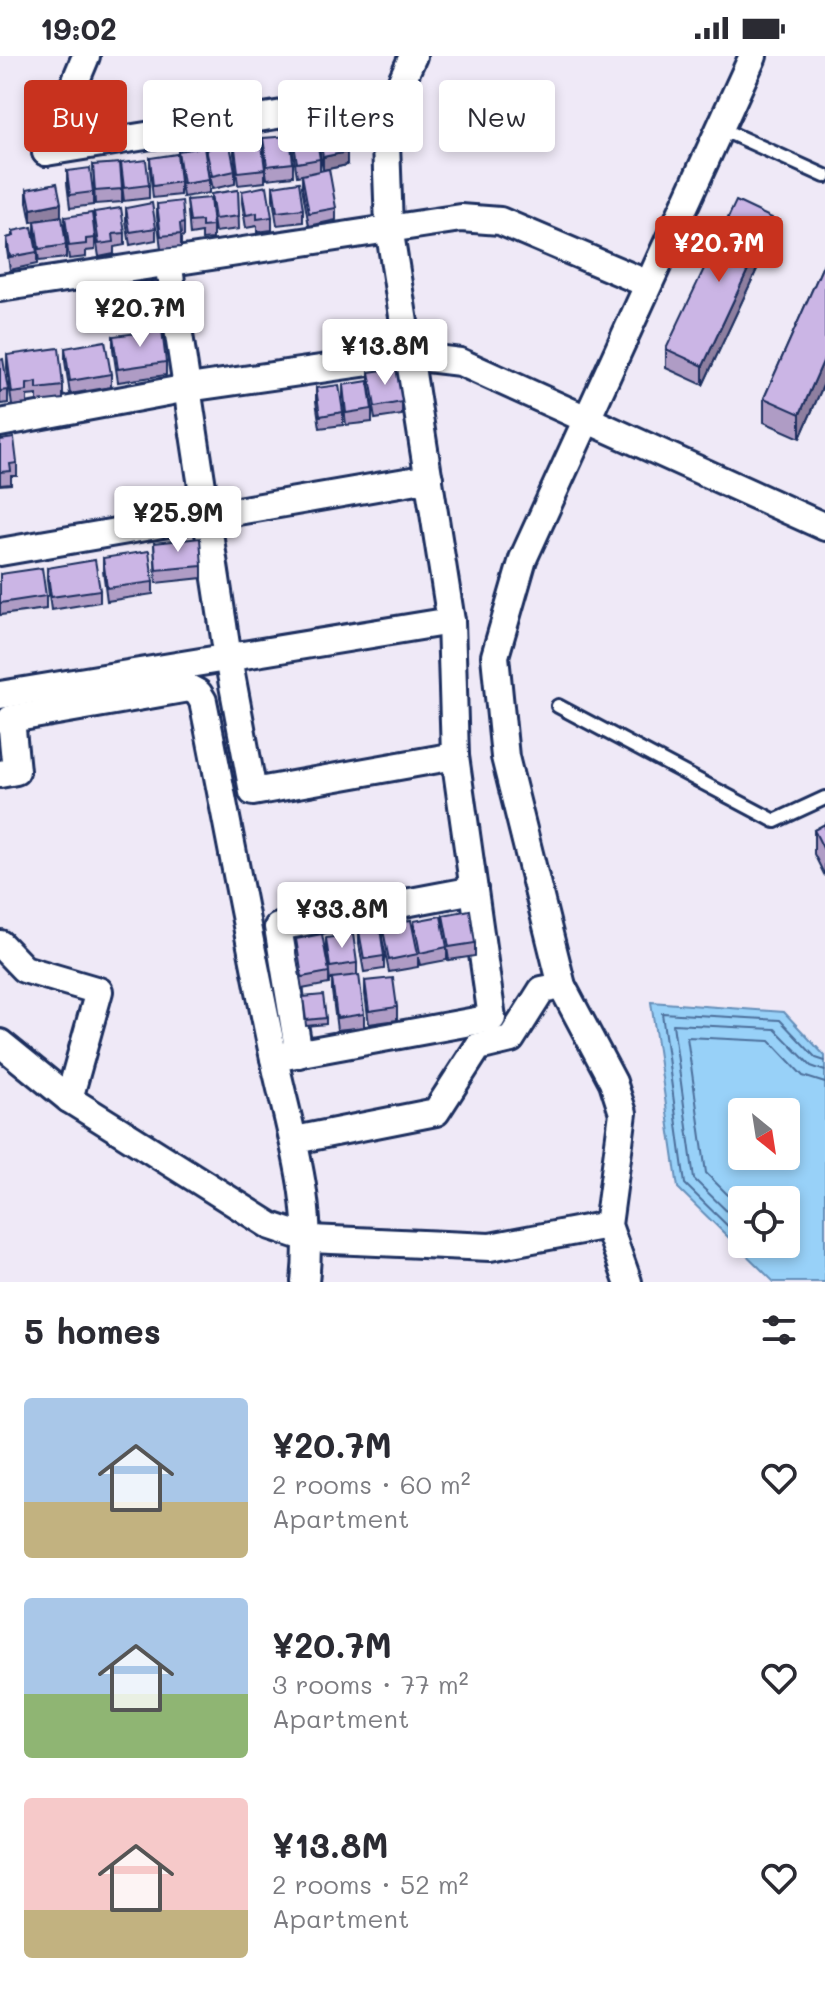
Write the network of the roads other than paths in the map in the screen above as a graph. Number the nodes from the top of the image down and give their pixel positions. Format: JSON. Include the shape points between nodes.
{"nodes":[{"id":1,"x":86,"y":56,"type":"edge"},
{"id":2,"x":413,"y":56,"type":"edge"},
{"id":3,"x":753,"y":56,"type":"edge"},
{"id":4,"x":402,"y":80,"type":"edge"},
{"id":5,"x":278,"y":115,"type":"edge"},
{"id":6,"x":719,"y":128,"type":"junction"},
{"id":7,"x":386,"y":152,"type":"edge"},
{"id":8,"x":825,"y":176,"type":"edge"},
{"id":9,"x":389,"y":227,"type":"junction"},
{"id":10,"x":168,"y":262,"type":"junction"},
{"id":11,"x":648,"y":284,"type":"junction"},
{"id":12,"x":0,"y":288,"type":"edge"},
{"id":13,"x":411,"y":356,"type":"junction"},
{"id":14,"x":188,"y":388,"type":"junction"},
{"id":15,"x":586,"y":417,"type":"junction"},
{"id":16,"x":0,"y":423,"type":"edge"},
{"id":17,"x":429,"y":478,"type":"junction"},
{"id":18,"x":207,"y":517,"type":"junction"},
{"id":19,"x":825,"y":527,"type":"edge"},
{"id":20,"x":0,"y":552,"type":"edge"},
{"id":21,"x":451,"y":621,"type":"junction"},
{"id":22,"x":228,"y":658,"type":"junction"},
{"id":23,"x":0,"y":695,"type":"edge"},
{"id":24,"x":558,"y":706,"type":"dead end"},
{"id":25,"x":455,"y":756,"type":"junction"},
{"id":26,"x":0,"y":774,"type":"edge"},
{"id":27,"x":825,"y":798,"type":"edge"},
{"id":28,"x":474,"y":890,"type":"junction"},
{"id":29,"x":0,"y":944,"type":"edge"},
{"id":30,"x":562,"y":986,"type":"junction"},
{"id":31,"x":0,"y":1043,"type":"edge"},
{"id":32,"x":286,"y":1056,"type":"junction"},
{"id":33,"x":69,"y":1099,"type":"junction"},
{"id":34,"x":295,"y":1140,"type":"junction"},
{"id":35,"x":608,"y":1225,"type":"junction"},
{"id":36,"x":310,"y":1239,"type":"junction"},
{"id":37,"x":305,"y":1282,"type":"edge"},
{"id":38,"x":628,"y":1282,"type":"edge"}],
"edges":[{"from":1,"to":5,"type":"street","via":[[46,152]]},
{"from":2,"to":4,"type":"street"},
{"from":3,"to":6,"type":"street"},
{"from":6,"to":8,"type":"lane"},
{"from":6,"to":11,"type":"street"},
{"from":7,"to":9,"type":"street"},
{"from":9,"to":10,"type":"street"},
{"from":9,"to":11,"type":"street","via":[[461,218],[500,221]]},
{"from":9,"to":13,"type":"street"},
{"from":10,"to":12,"type":"street"},
{"from":10,"to":14,"type":"street"},
{"from":11,"to":15,"type":"street"},
{"from":13,"to":14,"type":"street"},
{"from":13,"to":15,"type":"street","via":[[460,362]]},
{"from":13,"to":17,"type":"street"},
{"from":14,"to":16,"type":"street"},
{"from":14,"to":18,"type":"street"},
{"from":15,"to":19,"type":"street"},
{"from":15,"to":30,"type":"street","via":[[523,559],[495,656],[505,757]]},
{"from":17,"to":18,"type":"street"},
{"from":17,"to":21,"type":"street"},
{"from":18,"to":20,"type":"street"},
{"from":18,"to":22,"type":"street"},
{"from":21,"to":22,"type":"street"},
{"from":21,"to":25,"type":"street"},
{"from":22,"to":23,"type":"street"},
{"from":22,"to":25,"type":"street","via":[[253,792]]},
{"from":24,"to":27,"type":"lane","via":[[775,821]]},
{"from":25,"to":28,"type":"street"},
{"from":26,"to":32,"type":"street","via":[[16,771],[11,719],[189,688],[198,693]]},
{"from":28,"to":32,"type":"street","via":[[278,927]]},
{"from":28,"to":32,"type":"street","via":[[492,1018]]},
{"from":29,"to":33,"type":"street","via":[[24,969],[99,991]]},
{"from":30,"to":34,"type":"street","via":[[542,990],[511,1039],[478,1047],[436,1112]]},
{"from":30,"to":35,"type":"street","via":[[613,1082],[623,1113]]},
{"from":31,"to":33,"type":"street"},
{"from":32,"to":34,"type":"street"},
{"from":33,"to":36,"type":"street","via":[[271,1226]]},
{"from":34,"to":36,"type":"street"},
{"from":35,"to":36,"type":"street","via":[[490,1247]]},
{"from":35,"to":38,"type":"street"},
{"from":36,"to":37,"type":"street"}]}
